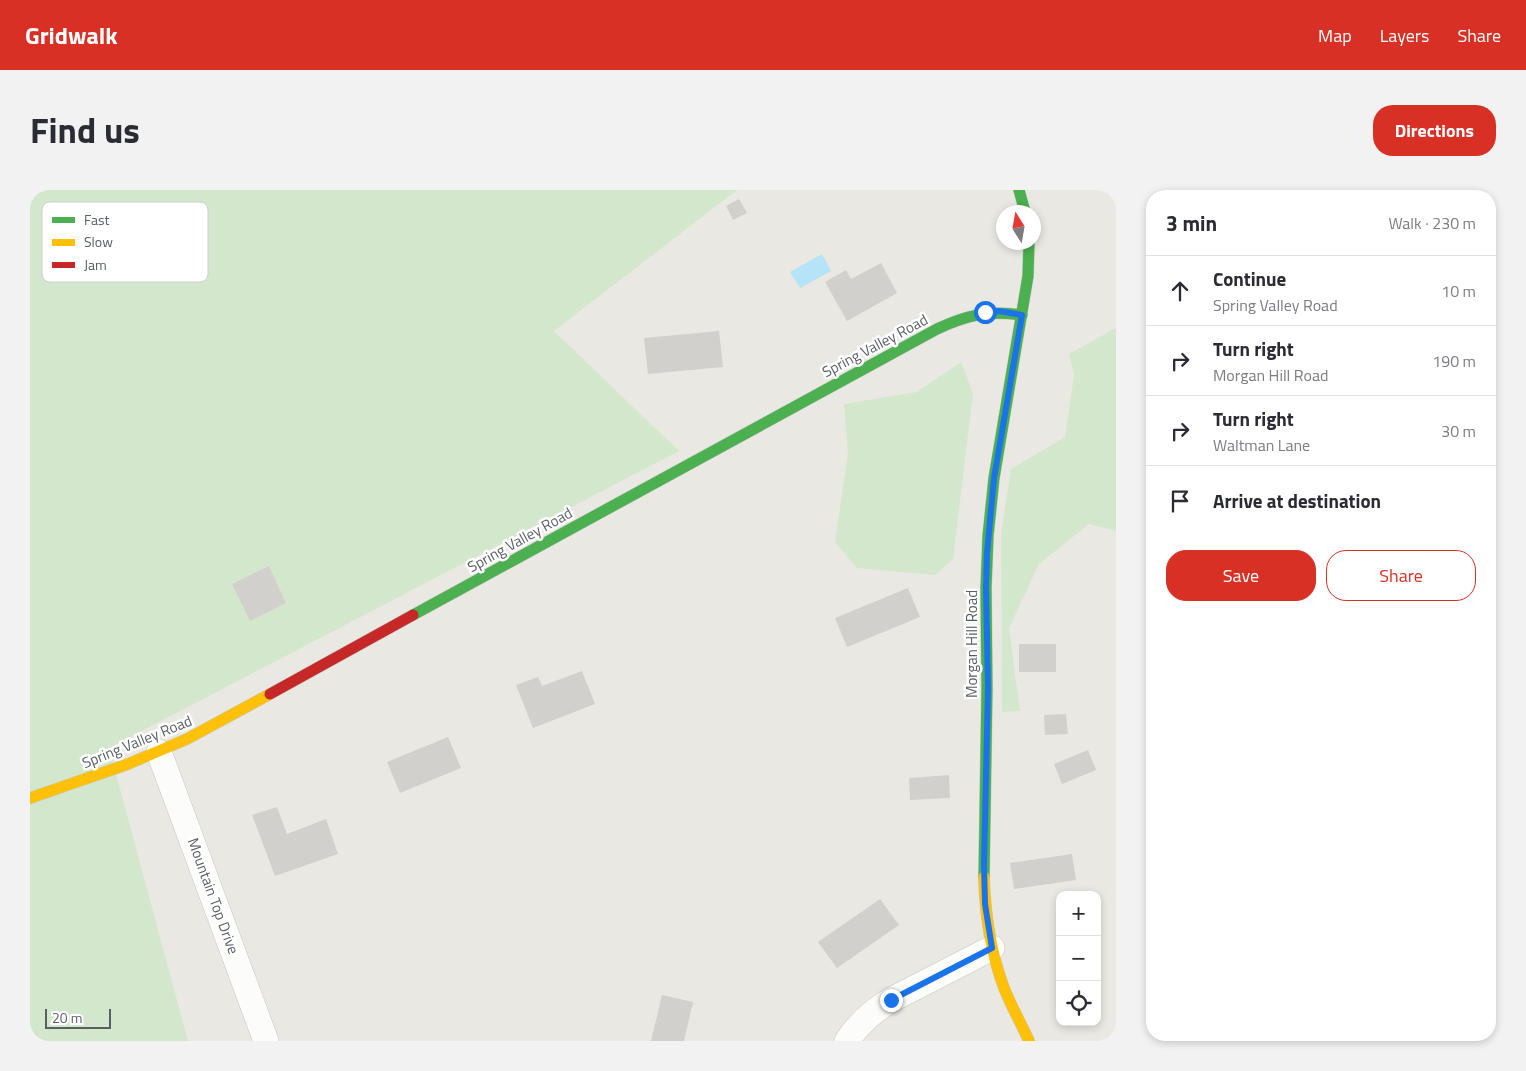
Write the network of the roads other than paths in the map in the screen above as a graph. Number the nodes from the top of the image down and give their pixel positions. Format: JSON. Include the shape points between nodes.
{"nodes":[{"id":1,"x":1019,"y":190,"type":"edge"},
{"id":2,"x":1023,"y":205,"type":"edge"},
{"id":3,"x":1029,"y":250,"type":"edge"},
{"id":4,"x":1022,"y":315,"type":"junction"},
{"id":5,"x":159,"y":752,"type":"junction"},
{"id":6,"x":30,"y":798,"type":"edge"},
{"id":7,"x":992,"y":948,"type":"junction"},
{"id":8,"x":266,"y":1041,"type":"edge"},
{"id":9,"x":847,"y":1041,"type":"edge"},
{"id":10,"x":1029,"y":1041,"type":"edge"}],
"edges":[{"from":1,"to":2,"type":"street"},
{"from":3,"to":4,"type":"street","name":"Morgan Hill Road"},
{"from":4,"to":5,"type":"street","name":"Spring Valley Road","via":[[985,312],[936,329]]},
{"from":4,"to":7,"type":"street","name":"Morgan Hill Road","via":[[994,478],[987,553],[984,865],[985,904]]},
{"from":5,"to":6,"type":"street","name":"Spring Valley Road"},
{"from":5,"to":8,"type":"street","name":"Mountain Top Drive"},
{"from":7,"to":9,"type":"street","via":[[885,1004],[860,1024]]},
{"from":7,"to":10,"type":"street","name":"Morgan Hill Road","via":[[1004,988]]}]}
